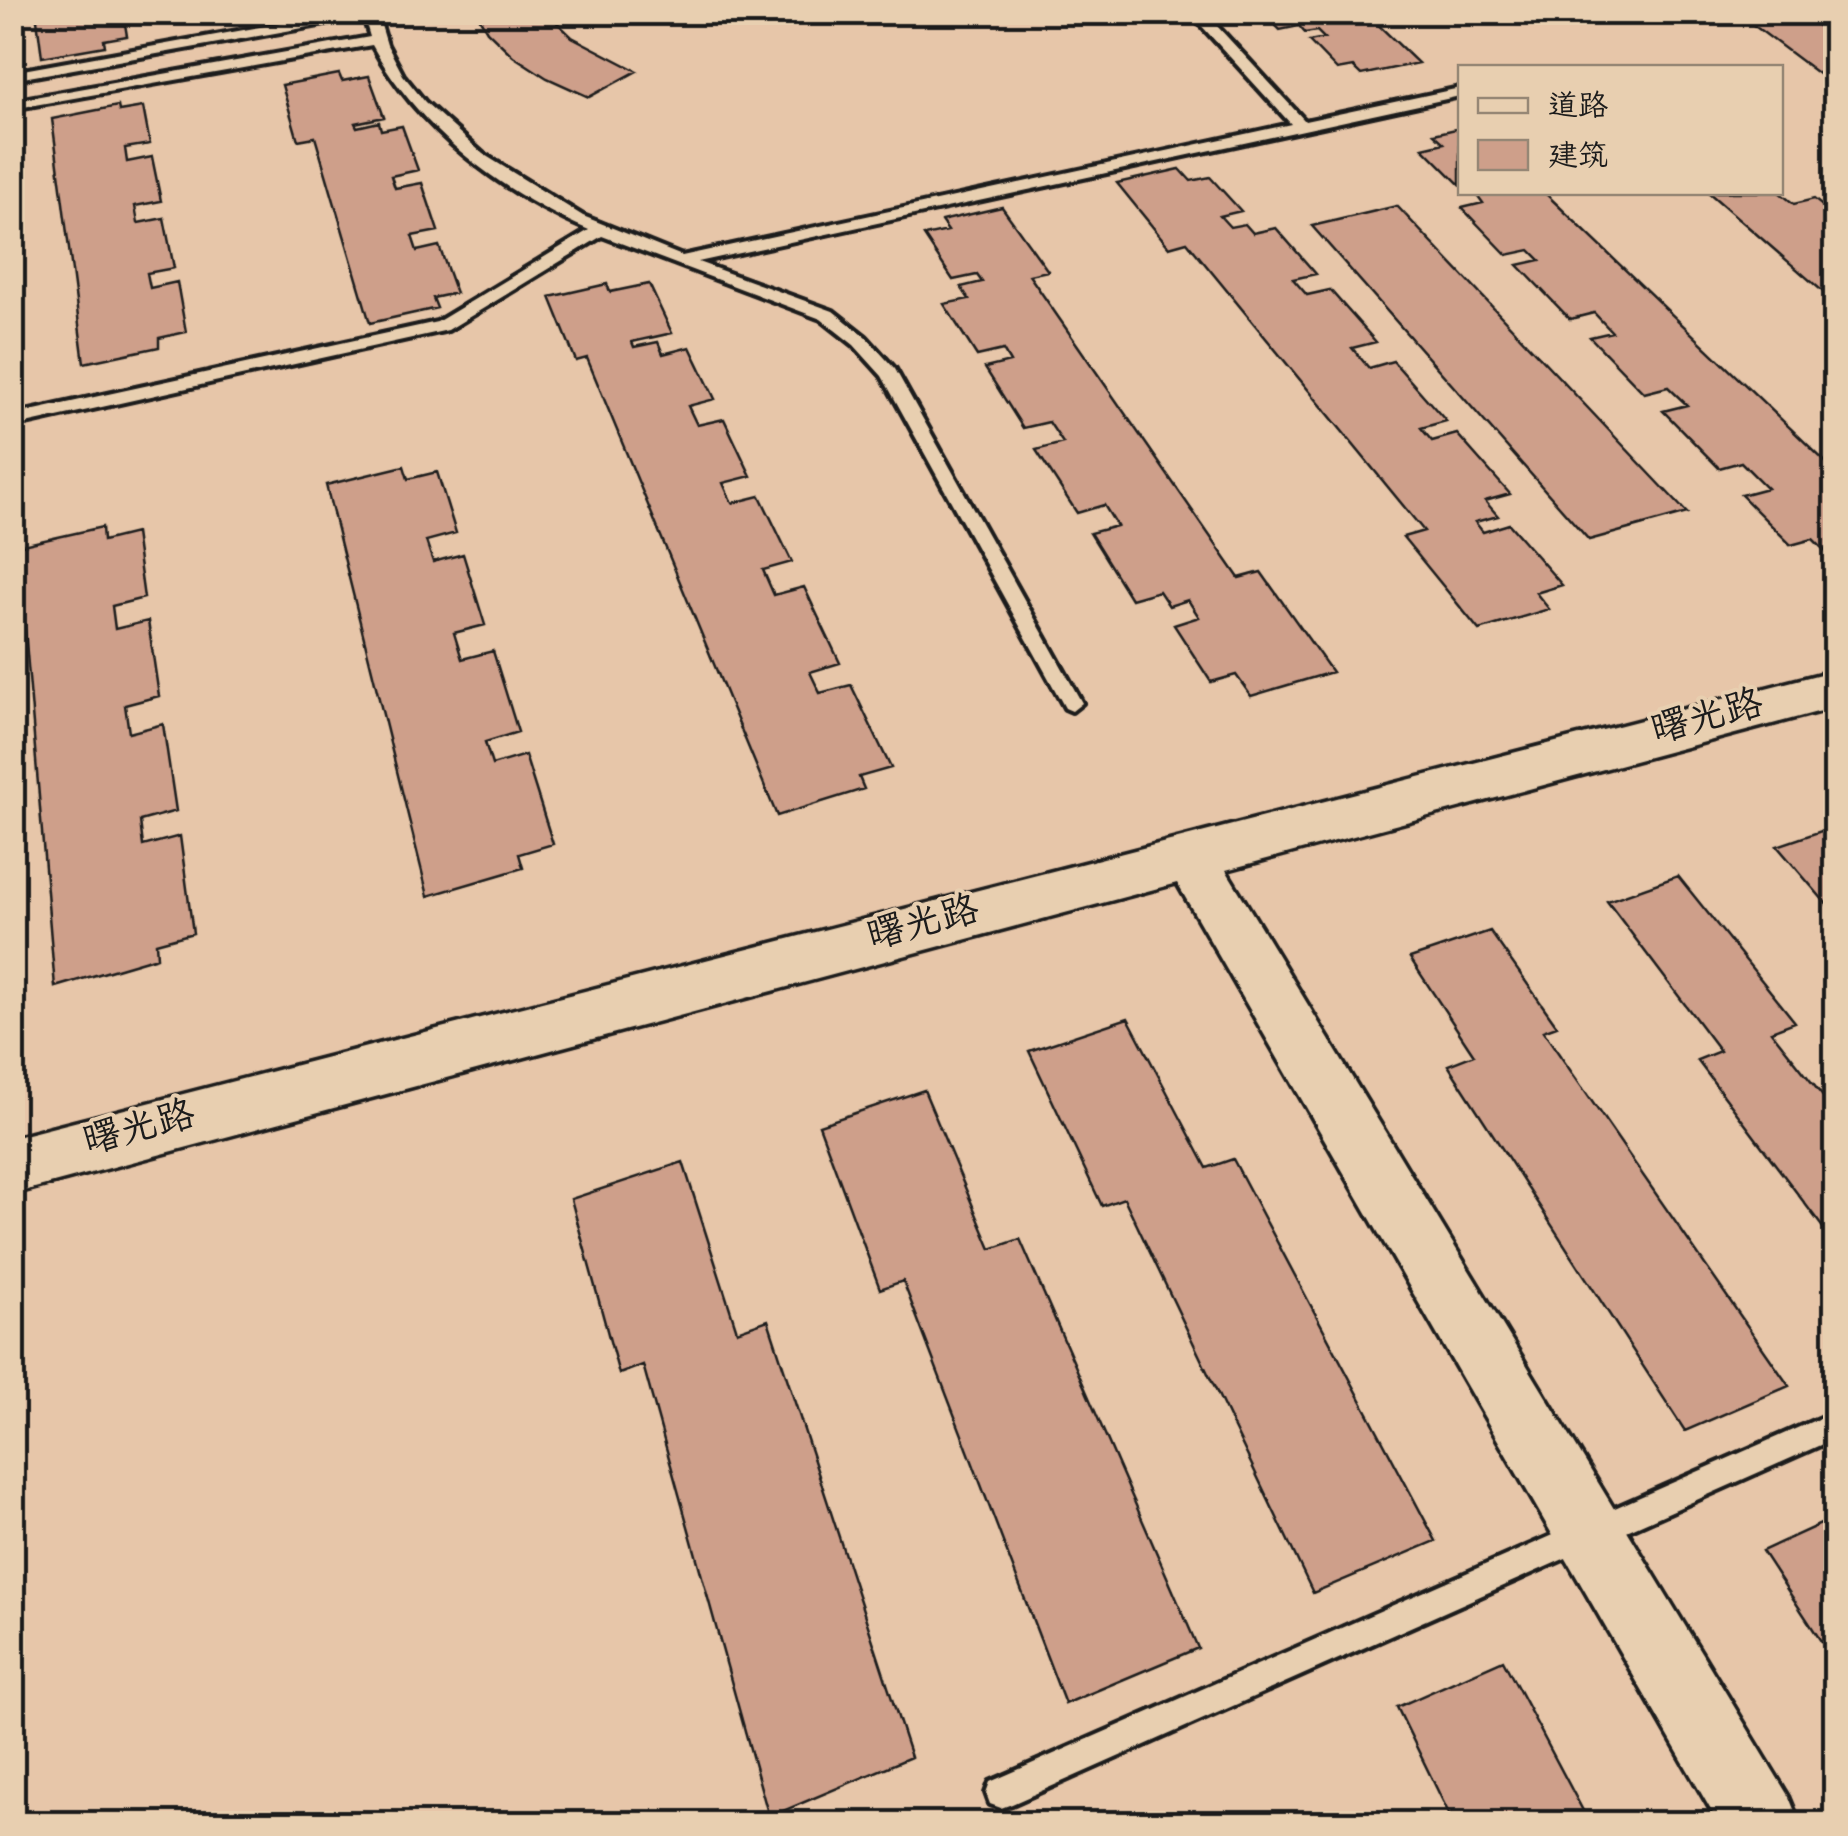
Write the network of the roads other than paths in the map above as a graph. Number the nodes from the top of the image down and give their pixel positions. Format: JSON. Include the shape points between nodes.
{"nodes":[{"id":1,"x":369,"y":12,"type":"edge"},
{"id":2,"x":1196,"y":12,"type":"edge"},
{"id":3,"x":377,"y":40,"type":"junction"},
{"id":4,"x":12,"y":76,"type":"edge"},
{"id":5,"x":1458,"y":92,"type":"edge"},
{"id":6,"x":12,"y":105,"type":"edge"},
{"id":7,"x":1302,"y":126,"type":"junction"},
{"id":8,"x":602,"y":229,"type":"junction"},
{"id":9,"x":680,"y":261,"type":"junction"},
{"id":10,"x":12,"y":421,"type":"edge"},
{"id":11,"x":1836,"y":688,"type":"edge"},
{"id":12,"x":1072,"y":702,"type":"dead end"},
{"id":13,"x":1190,"y":857,"type":"junction"},
{"id":14,"x":12,"y":1166,"type":"edge"},
{"id":15,"x":1836,"y":1424,"type":"edge"},
{"id":16,"x":1589,"y":1533,"type":"junction"},
{"id":17,"x":1001,"y":1793,"type":"dead end"},
{"id":18,"x":1762,"y":1824,"type":"edge"}],
"edges":[{"from":1,"to":3,"type":"lane"},
{"from":1,"to":4,"type":"lane"},
{"from":2,"to":7,"type":"lane"},
{"from":3,"to":6,"type":"lane"},
{"from":3,"to":8,"type":"lane","via":[[413,96],[447,132],[500,172]]},
{"from":5,"to":7,"type":"lane"},
{"from":7,"to":9,"type":"lane"},
{"from":8,"to":9,"type":"lane"},
{"from":8,"to":10,"type":"lane","via":[[442,326]]},
{"from":9,"to":12,"type":"lane","via":[[827,315],[889,373]]},
{"from":11,"to":13,"type":"street","name":"曙光路"},
{"from":13,"to":14,"type":"street","name":"曙光路"},
{"from":13,"to":16,"type":"street"},
{"from":15,"to":16,"type":"lane"},
{"from":16,"to":17,"type":"lane"},
{"from":16,"to":18,"type":"street"}]}
